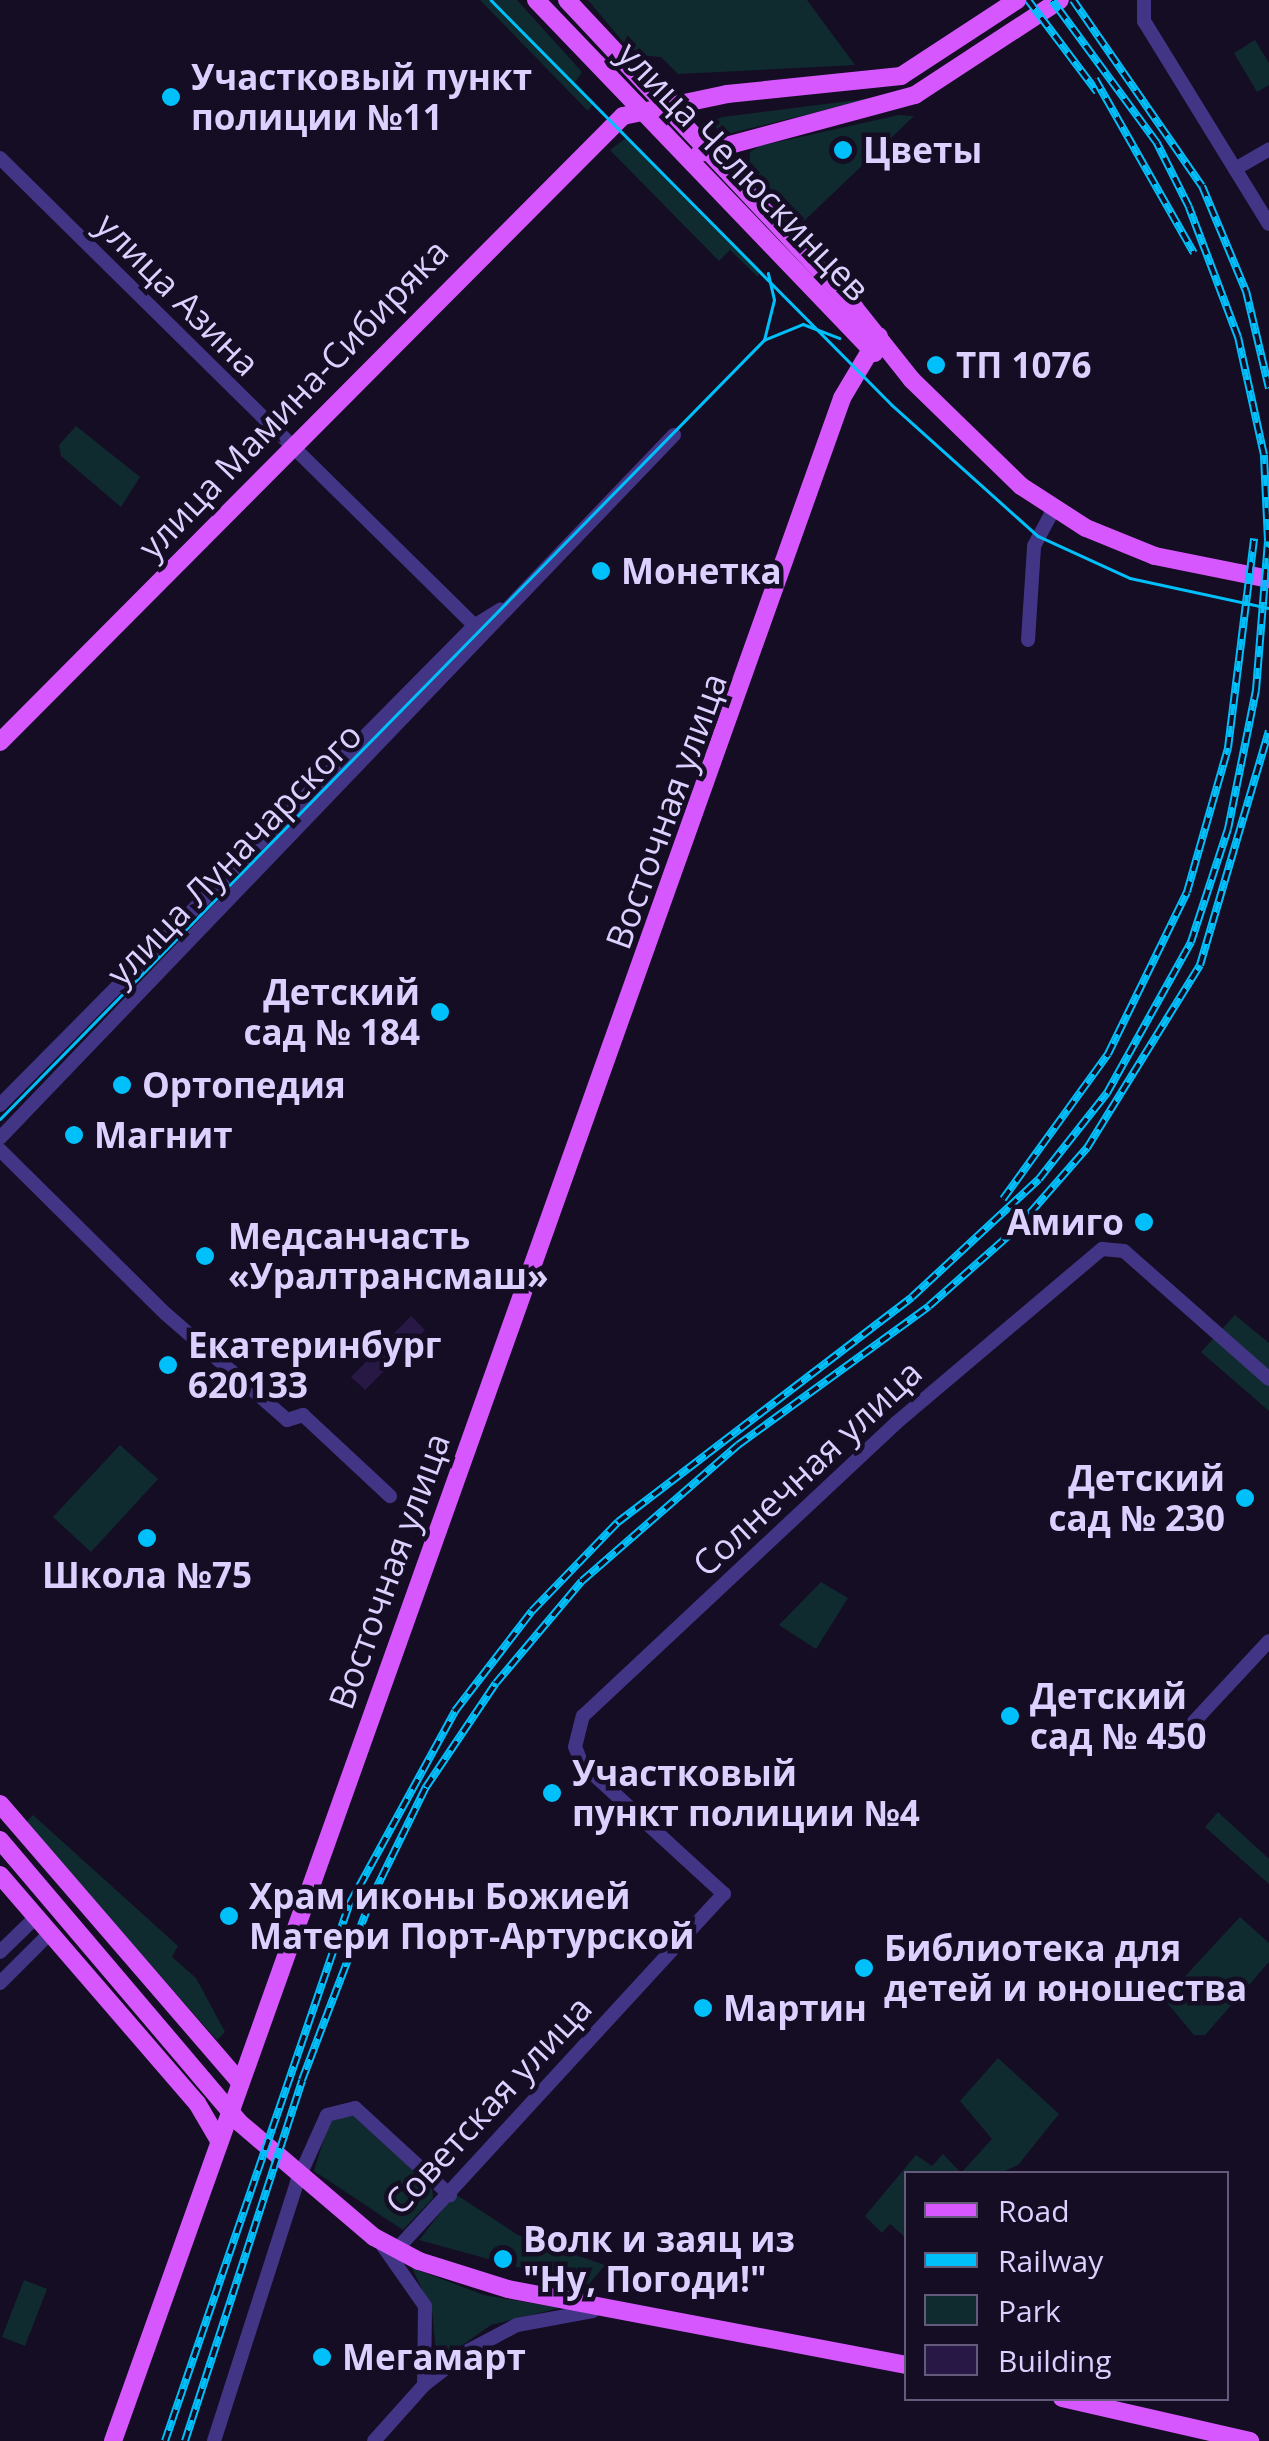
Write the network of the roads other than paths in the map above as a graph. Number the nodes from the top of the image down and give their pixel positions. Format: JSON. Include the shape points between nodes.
{"nodes":[{"id":1,"x":536,"y":0,"type":"edge"},
{"id":2,"x":567,"y":0,"type":"edge"},
{"id":3,"x":1017,"y":0,"type":"edge"},
{"id":4,"x":1060,"y":0,"type":"edge"},
{"id":5,"x":1144,"y":0,"type":"edge"},
{"id":6,"x":664,"y":105,"type":"junction"},
{"id":7,"x":640,"y":112,"type":"junction"},
{"id":8,"x":1269,"y":149,"type":"edge"},
{"id":9,"x":708,"y":152,"type":"junction"},
{"id":10,"x":684,"y":157,"type":"junction"},
{"id":11,"x":0,"y":158,"type":"edge"},
{"id":12,"x":1235,"y":169,"type":"junction"},
{"id":13,"x":1269,"y":224,"type":"edge"},
{"id":14,"x":873,"y":341,"type":"junction"},
{"id":15,"x":674,"y":436,"type":"dead end"},
{"id":16,"x":294,"y":448,"type":"junction"},
{"id":17,"x":1053,"y":511,"type":"junction"},
{"id":18,"x":1269,"y":579,"type":"edge"},
{"id":19,"x":505,"y":608,"type":"junction"},
{"id":20,"x":474,"y":626,"type":"junction"},
{"id":21,"x":487,"y":638,"type":"junction"},
{"id":22,"x":1028,"y":640,"type":"dead end"},
{"id":23,"x":0,"y":742,"type":"edge"},
{"id":24,"x":0,"y":1104,"type":"edge"},
{"id":25,"x":0,"y":1138,"type":"edge"},
{"id":26,"x":0,"y":1150,"type":"edge"},
{"id":27,"x":1269,"y":1379,"type":"edge"},
{"id":28,"x":390,"y":1496,"type":"dead end"},
{"id":29,"x":1269,"y":1641,"type":"edge"},
{"id":30,"x":1190,"y":1727,"type":"dead end"},
{"id":31,"x":575,"y":1747,"type":"joint"},
{"id":32,"x":0,"y":1804,"type":"edge"},
{"id":33,"x":0,"y":1840,"type":"edge"},
{"id":34,"x":0,"y":1875,"type":"edge"},
{"id":35,"x":36,"y":1916,"type":"junction"},
{"id":36,"x":51,"y":1932,"type":"junction"},
{"id":37,"x":0,"y":1952,"type":"edge"},
{"id":38,"x":0,"y":1983,"type":"edge"},
{"id":39,"x":203,"y":2038,"type":"junction"},
{"id":40,"x":172,"y":2074,"type":"junction"},
{"id":41,"x":238,"y":2080,"type":"junction"},
{"id":42,"x":218,"y":2140,"type":"junction"},
{"id":43,"x":450,"y":2195,"type":"junction"},
{"id":44,"x":374,"y":2237,"type":"junction"},
{"id":45,"x":397,"y":2249,"type":"junction"},
{"id":46,"x":615,"y":2310,"type":"junction"},
{"id":47,"x":904,"y":2365,"type":"edge"},
{"id":48,"x":424,"y":2385,"type":"junction"},
{"id":49,"x":1075,"y":2401,"type":"edge"},
{"id":50,"x":113,"y":2441,"type":"edge"},
{"id":51,"x":214,"y":2441,"type":"edge"},
{"id":52,"x":374,"y":2441,"type":"edge"},
{"id":53,"x":1250,"y":2441,"type":"edge"}],
"edges":[{"from":1,"to":7,"type":"main road","name":"улица Челюскинцев"},
{"from":2,"to":6,"type":"main road","name":"улица Челюскинцев"},
{"from":3,"to":6,"type":"main road","name":"улица Мамина-Сибиряка","via":[[901,76]]},
{"from":4,"to":9,"type":"main road","via":[[916,94]]},
{"from":5,"to":12,"type":"street","via":[[1144,21]]},
{"from":6,"to":7,"type":"main road","name":"улица Мамина-Сибиряка"},
{"from":6,"to":9,"type":"main road","name":"улица Челюскинцев"},
{"from":7,"to":10,"type":"main road","name":"улица Челюскинцев"},
{"from":7,"to":16,"type":"main road","name":"улица Мамина-Сибиряка","via":[[595,141]]},
{"from":8,"to":12,"type":"street"},
{"from":9,"to":10,"type":"main road"},
{"from":9,"to":14,"type":"main road","name":"улица Челюскинцев"},
{"from":10,"to":14,"type":"main road","name":"улица Челюскинцев"},
{"from":11,"to":16,"type":"street","name":"улица Азина"},
{"from":12,"to":13,"type":"street"},
{"from":14,"to":17,"type":"main road","name":"улица Челюскинцев"},
{"from":14,"to":41,"type":"main road","name":"Восточная улица"},
{"from":15,"to":19,"type":"street","name":"улица Луначарского"},
{"from":16,"to":20,"type":"street","name":"улица Азина"},
{"from":16,"to":23,"type":"main road","name":"улица Мамина-Сибиряка"},
{"from":17,"to":18,"type":"main road","name":"улица Челюскинцев","via":[[1155,556]]},
{"from":17,"to":22,"type":"street","via":[[1035,541]]},
{"from":19,"to":20,"type":"street","name":"улица Луначарского"},
{"from":19,"to":21,"type":"street","name":"улица Луначарского"},
{"from":20,"to":21,"type":"street","name":"улица Азина"},
{"from":20,"to":24,"type":"street","name":"улица Луначарского"},
{"from":21,"to":25,"type":"street","name":"улица Луначарского"},
{"from":26,"to":28,"type":"street","via":[[166,1314],[288,1420],[303,1415]]},
{"from":27,"to":31,"type":"street","name":"Солнечная улица","via":[[1124,1251],[1102,1248],[896,1423],[583,1716]]},
{"from":29,"to":30,"type":"street"},
{"from":31,"to":43,"type":"street","name":"Советская улица","via":[[604,1788],[724,1894]]},
{"from":32,"to":39,"type":"main road"},
{"from":33,"to":44,"type":"main road","name":"Советская улица","via":[[240,2124]]},
{"from":34,"to":35,"type":"main road"},
{"from":35,"to":36,"type":"main road"},
{"from":35,"to":37,"type":"street"},
{"from":36,"to":38,"type":"street"},
{"from":36,"to":40,"type":"main road"},
{"from":39,"to":40,"type":"main road","via":[[209,2055],[200,2069]]},
{"from":39,"to":41,"type":"main road"},
{"from":40,"to":42,"type":"main road"},
{"from":41,"to":42,"type":"main road","name":"Восточная улица"},
{"from":42,"to":50,"type":"main road","name":"Восточная улица"},
{"from":43,"to":45,"type":"street","name":"Советская улица"},
{"from":43,"to":51,"type":"street","via":[[354,2108],[328,2114],[296,2182]]},
{"from":44,"to":45,"type":"main road","name":"Советская улица"},
{"from":44,"to":48,"type":"street","via":[[425,2306]]},
{"from":45,"to":46,"type":"main road","name":"Советская улица","via":[[463,2278]]},
{"from":46,"to":47,"type":"main road","name":"Советская улица"},
{"from":46,"to":48,"type":"street","via":[[568,2312],[517,2325]]},
{"from":48,"to":52,"type":"street"},
{"from":49,"to":53,"type":"main road"}]}
